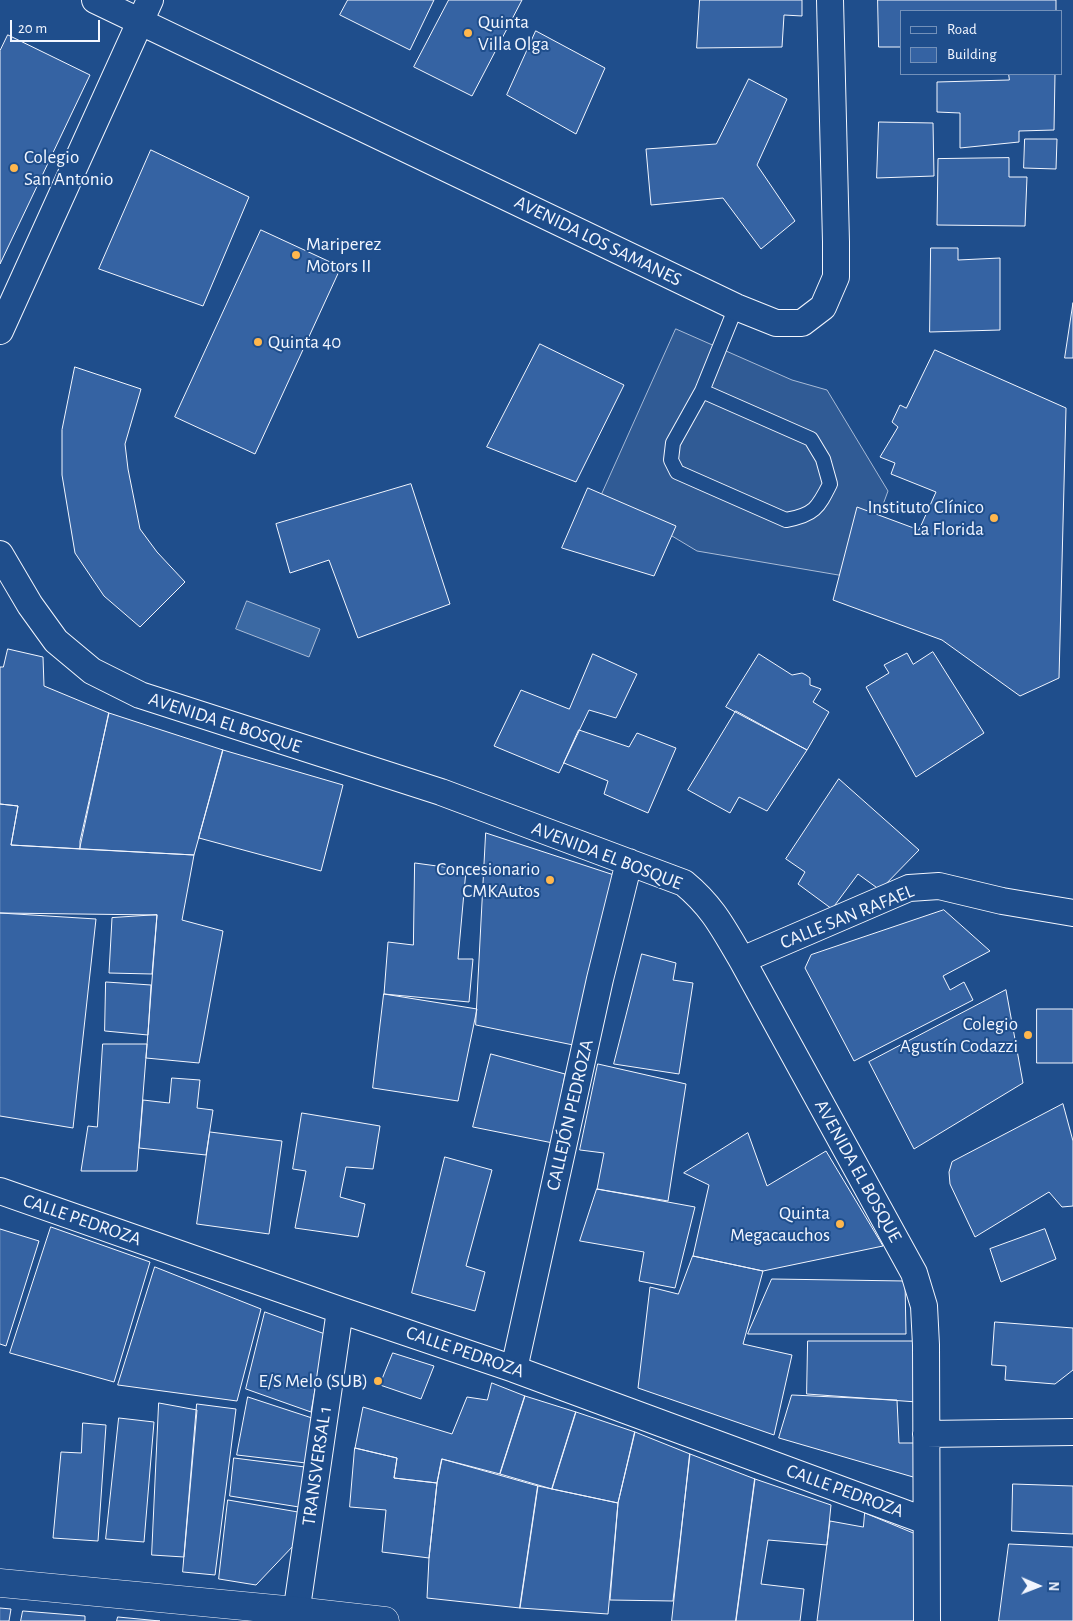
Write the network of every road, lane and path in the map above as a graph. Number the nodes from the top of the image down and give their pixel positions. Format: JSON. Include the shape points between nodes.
{"nodes":[{"id":1,"x":95,"y":0,"type":"edge"},
{"id":2,"x":830,"y":0,"type":"edge"},
{"id":3,"x":144,"y":11,"type":"edge"},
{"id":4,"x":736,"y":307,"type":"junction"},
{"id":5,"x":0,"y":331,"type":"edge"},
{"id":6,"x":702,"y":391,"type":"junction"},
{"id":7,"x":0,"y":554,"type":"edge"},
{"id":8,"x":629,"y":862,"type":"junction"},
{"id":9,"x":1073,"y":913,"type":"edge"},
{"id":10,"x":742,"y":960,"type":"junction"},
{"id":11,"x":0,"y":1191,"type":"edge"},
{"id":12,"x":340,"y":1310,"type":"junction"},
{"id":13,"x":514,"y":1368,"type":"junction"},
{"id":14,"x":1073,"y":1432,"type":"edge"},
{"id":15,"x":926,"y":1434,"type":"junction"},
{"id":16,"x":926,"y":1521,"type":"junction"},
{"id":17,"x":0,"y":1583,"type":"edge"},
{"id":18,"x":296,"y":1616,"type":"edge"},
{"id":19,"x":385,"y":1621,"type":"edge"},
{"id":20,"x":927,"y":1621,"type":"edge"}],
"edges":[{"from":1,"to":3,"type":"street","name":"AVENIDA LOS SAMANES"},
{"from":2,"to":4,"type":"street","name":"AVENIDA LOS SAMANES","via":[[836,277],[823,307],[802,323],[776,323]]},
{"from":3,"to":4,"type":"street","name":"AVENIDA LOS SAMANES"},
{"from":3,"to":5,"type":"street"},
{"from":4,"to":6,"type":"lane"},
{"from":6,"to":6,"type":"lane","via":[[811,439],[823,459],[830,484],[820,504],[804,517],[786,520],[677,472],[671,460],[673,443]]},
{"from":7,"to":8,"type":"street","name":"AVENIDA EL BOSQUE","via":[[56,641],[92,671],[140,695],[441,792]]},
{"from":8,"to":10,"type":"street","name":"AVENIDA EL BOSQUE","via":[[684,883],[701,897],[716,915]]},
{"from":8,"to":13,"type":"street","name":"CALLEJÓN PEDROZA"},
{"from":9,"to":10,"type":"street","name":"CALLE SAN RAFAEL","via":[[939,886],[909,888]]},
{"from":10,"to":15,"type":"street","name":"AVENIDA EL BOSQUE","via":[[914,1273],[924,1306]]},
{"from":11,"to":12,"type":"street","name":"CALLE PEDROZA"},
{"from":12,"to":13,"type":"street","name":"CALLE PEDROZA"},
{"from":12,"to":18,"type":"street","name":"TRANSVERSAL 1"},
{"from":13,"to":16,"type":"street","name":"CALLE PEDROZA"},
{"from":14,"to":15,"type":"street"},
{"from":15,"to":16,"type":"street","name":"AVENIDA EL BOSQUE"},
{"from":16,"to":20,"type":"street","name":"AVENIDA EL BOSQUE"},
{"from":17,"to":18,"type":"street"},
{"from":18,"to":19,"type":"street"}]}
